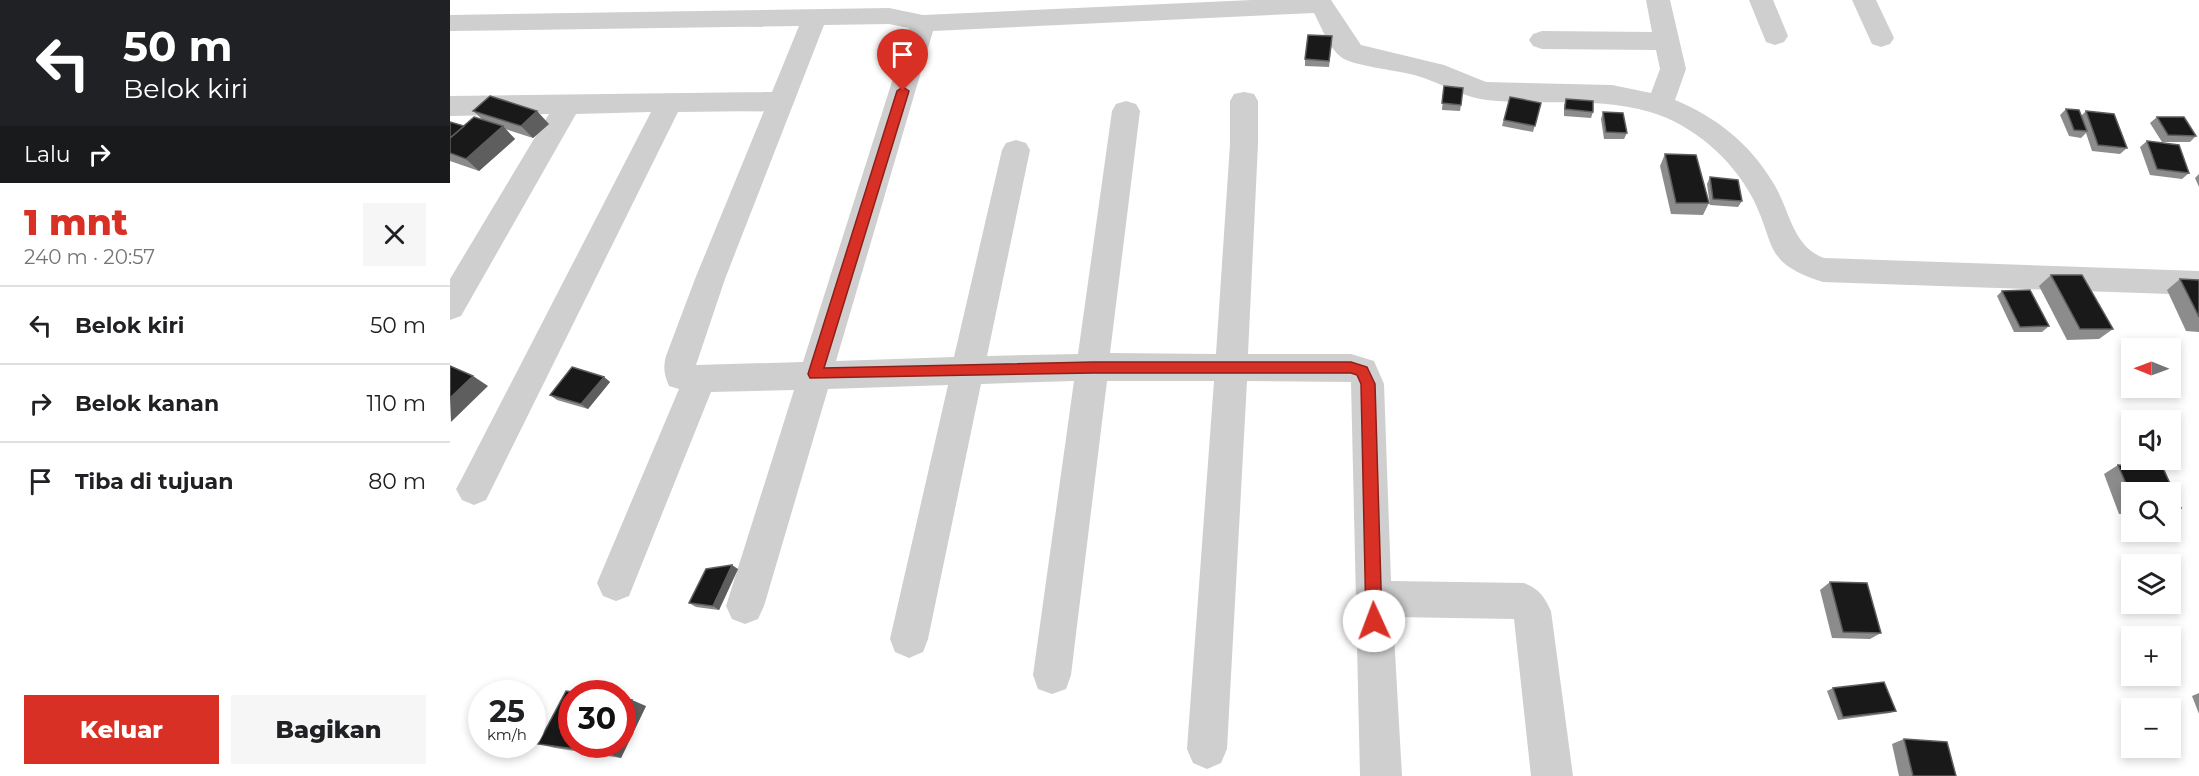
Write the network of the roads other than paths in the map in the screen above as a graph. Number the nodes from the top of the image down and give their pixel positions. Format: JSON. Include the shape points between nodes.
{"nodes":[{"id":1,"x":1658,"y":0,"type":"edge"},
{"id":2,"x":1761,"y":0,"type":"edge"},
{"id":3,"x":1864,"y":0,"type":"edge"},
{"id":4,"x":1321,"y":3,"type":"edge"},
{"id":5,"x":815,"y":17,"type":"junction"},
{"id":6,"x":450,"y":23,"type":"edge"},
{"id":7,"x":923,"y":23,"type":"junction"},
{"id":8,"x":1775,"y":36,"type":"dead end"},
{"id":9,"x":1881,"y":38,"type":"dead end"},
{"id":10,"x":1542,"y":40,"type":"dead end"},
{"id":11,"x":1668,"y":41,"type":"junction"},
{"id":12,"x":1244,"y":100,"type":"dead end"},
{"id":13,"x":781,"y":101,"type":"junction"},
{"id":14,"x":669,"y":103,"type":"junction"},
{"id":15,"x":1660,"y":104,"type":"junction"},
{"id":16,"x":450,"y":106,"type":"edge"},
{"id":17,"x":567,"y":106,"type":"junction"},
{"id":18,"x":1126,"y":111,"type":"dead end"},
{"id":19,"x":1016,"y":150,"type":"dead end"},
{"id":20,"x":2199,"y":283,"type":"edge"},
{"id":21,"x":450,"y":307,"type":"edge"},
{"id":22,"x":1093,"y":368,"type":"junction"},
{"id":23,"x":1231,"y":368,"type":"junction"},
{"id":24,"x":968,"y":371,"type":"junction"},
{"id":25,"x":815,"y":374,"type":"junction"},
{"id":26,"x":700,"y":378,"type":"junction"},
{"id":27,"x":474,"y":489,"type":"dead end"},
{"id":28,"x":616,"y":584,"type":"dead end"},
{"id":29,"x":1373,"y":599,"type":"junction"},
{"id":30,"x":745,"y":606,"type":"dead end"},
{"id":31,"x":909,"y":639,"type":"dead end"},
{"id":32,"x":1052,"y":675,"type":"dead end"},
{"id":33,"x":1207,"y":749,"type":"dead end"},
{"id":34,"x":1381,"y":776,"type":"edge"},
{"id":35,"x":1552,"y":776,"type":"edge"}],
"edges":[{"from":1,"to":11,"type":"street"},
{"from":2,"to":8,"type":"street"},
{"from":3,"to":9,"type":"street"},
{"from":4,"to":7,"type":"street"},
{"from":4,"to":15,"type":"street","via":[[1352,52],[1435,71],[1467,86],[1508,93],[1612,94]]},
{"from":5,"to":6,"type":"street"},
{"from":5,"to":7,"type":"street","via":[[889,16]]},
{"from":5,"to":13,"type":"street"},
{"from":7,"to":25,"type":"street"},
{"from":10,"to":11,"type":"street"},
{"from":11,"to":15,"type":"street","via":[[1673,69]]},
{"from":12,"to":23,"type":"street"},
{"from":13,"to":14,"type":"street"},
{"from":13,"to":26,"type":"street","via":[[682,356],[681,376]]},
{"from":14,"to":17,"type":"street"},
{"from":14,"to":27,"type":"street"},
{"from":15,"to":20,"type":"street","via":[[1716,134],[1738,157],[1763,190],[1792,255],[1805,265],[1823,270]]},
{"from":16,"to":17,"type":"street"},
{"from":17,"to":21,"type":"street"},
{"from":18,"to":22,"type":"street"},
{"from":19,"to":24,"type":"street"},
{"from":22,"to":23,"type":"street"},
{"from":22,"to":24,"type":"street"},
{"from":22,"to":32,"type":"street"},
{"from":23,"to":29,"type":"street","via":[[1362,371],[1368,384]]},
{"from":23,"to":33,"type":"street"},
{"from":24,"to":25,"type":"street"},
{"from":24,"to":31,"type":"street"},
{"from":25,"to":26,"type":"street"},
{"from":25,"to":30,"type":"street"},
{"from":26,"to":28,"type":"street"},
{"from":29,"to":34,"type":"street"},
{"from":29,"to":35,"type":"street","via":[[1524,601],[1532,611]]}]}
